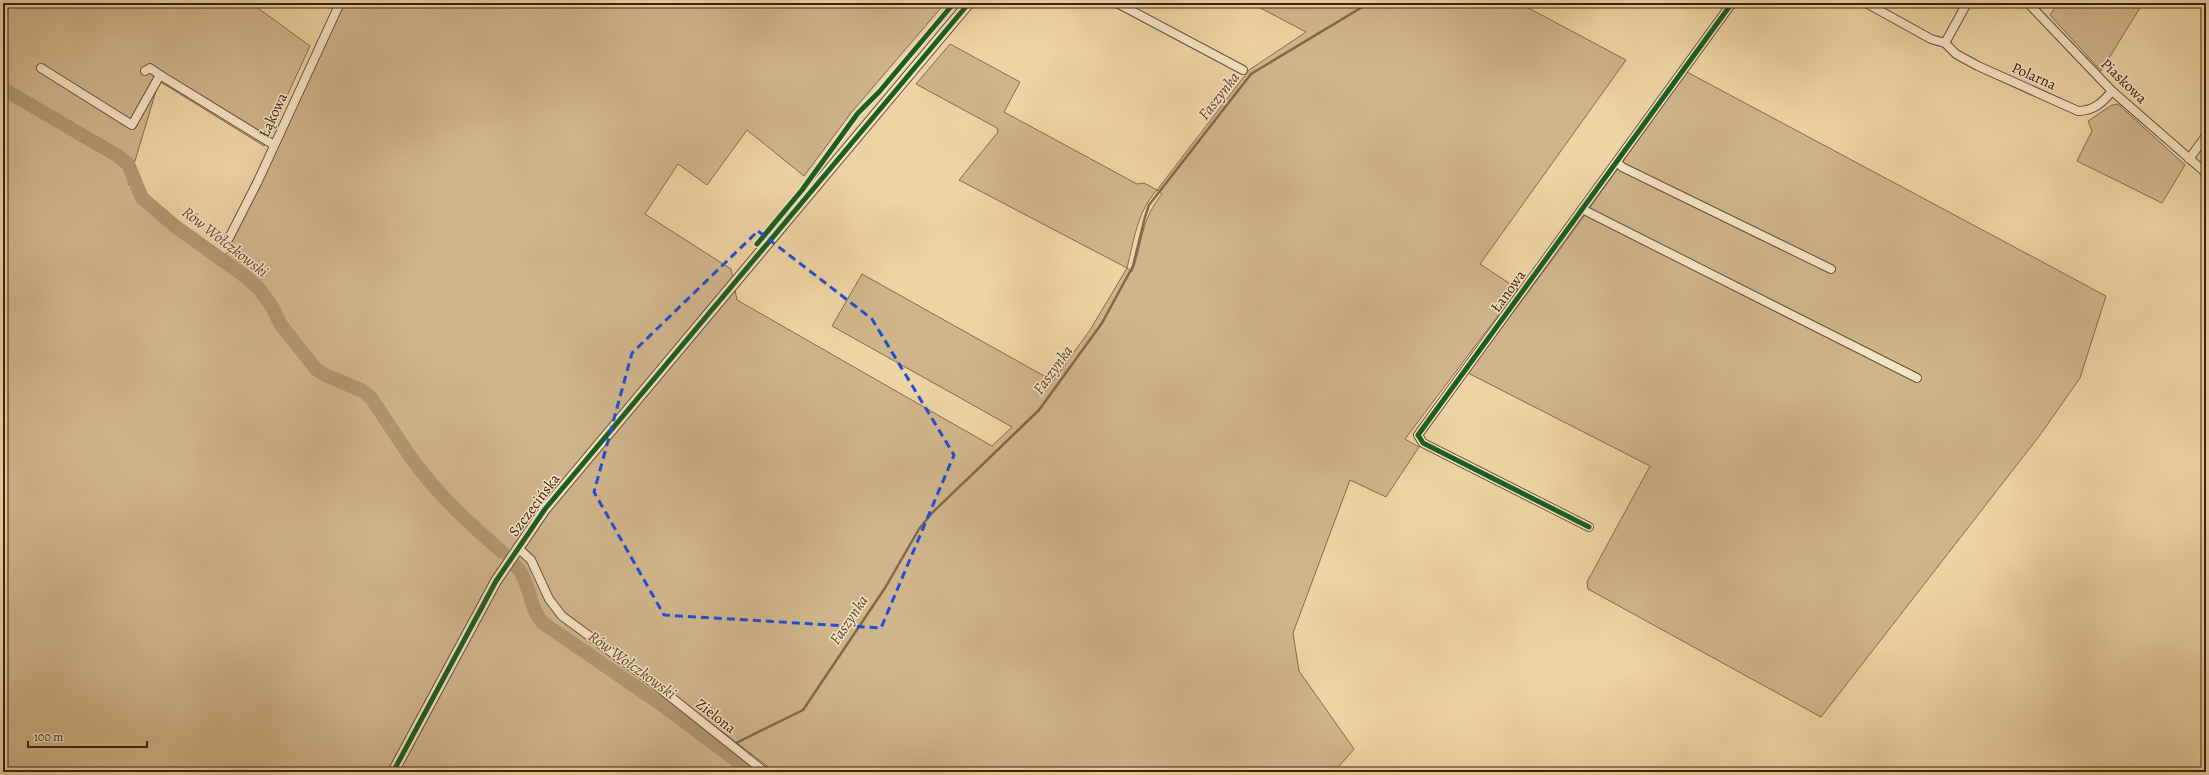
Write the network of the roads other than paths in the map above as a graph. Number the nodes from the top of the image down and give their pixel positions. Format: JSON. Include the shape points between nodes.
{"nodes":[{"id":1,"x":340,"y":3,"type":"edge"},
{"id":2,"x":969,"y":3,"type":"edge"},
{"id":3,"x":1117,"y":3,"type":"edge"},
{"id":4,"x":1732,"y":3,"type":"edge"},
{"id":5,"x":1866,"y":3,"type":"edge"},
{"id":6,"x":1967,"y":3,"type":"edge"},
{"id":7,"x":2028,"y":3,"type":"edge"},
{"id":8,"x":1944,"y":43,"type":"junction"},
{"id":9,"x":41,"y":68,"type":"dead end"},
{"id":10,"x":1243,"y":70,"type":"dead end"},
{"id":11,"x":145,"y":71,"type":"dead end"},
{"id":12,"x":160,"y":74,"type":"junction"},
{"id":13,"x":2112,"y":91,"type":"junction"},
{"id":14,"x":2206,"y":136,"type":"edge"},
{"id":15,"x":274,"y":145,"type":"junction"},
{"id":16,"x":2189,"y":159,"type":"junction"},
{"id":17,"x":1617,"y":162,"type":"junction"},
{"id":18,"x":2206,"y":173,"type":"edge"},
{"id":19,"x":1582,"y":209,"type":"junction"},
{"id":20,"x":229,"y":238,"type":"dead end"},
{"id":21,"x":1832,"y":269,"type":"dead end"},
{"id":22,"x":1917,"y":378,"type":"dead end"},
{"id":23,"x":1590,"y":527,"type":"dead end"},
{"id":24,"x":518,"y":548,"type":"junction"},
{"id":25,"x":393,"y":772,"type":"edge"},
{"id":26,"x":765,"y":772,"type":"edge"}],
"edges":[{"from":1,"to":15,"type":"street","name":"Łąkowa"},
{"from":2,"to":24,"type":"street","name":"Szczecińska","via":[[572,474]]},
{"from":3,"to":10,"type":"street"},
{"from":4,"to":17,"type":"street","name":"Łanowa"},
{"from":5,"to":8,"type":"street","name":"Polarna","via":[[1931,39]]},
{"from":6,"to":8,"type":"street"},
{"from":7,"to":13,"type":"street","name":"Piaskowa"},
{"from":8,"to":13,"type":"street","name":"Polarna","via":[[1956,54],[1978,66],[2078,111],[2087,111],[2097,106]]},
{"from":9,"to":12,"type":"street","via":[[132,125]]},
{"from":11,"to":12,"type":"street","via":[[150,68]]},
{"from":12,"to":15,"type":"street"},
{"from":13,"to":16,"type":"street","name":"Piaskowa"},
{"from":14,"to":16,"type":"street"},
{"from":15,"to":20,"type":"street","name":"Łąkowa"},
{"from":16,"to":18,"type":"street","name":"Piaskowa"},
{"from":17,"to":19,"type":"street","name":"Łanowa"},
{"from":17,"to":21,"type":"street","via":[[1622,167]]},
{"from":19,"to":22,"type":"street"},
{"from":19,"to":23,"type":"street","name":"Łanowa","via":[[1418,435],[1423,443]]},
{"from":24,"to":25,"type":"street","name":"Szczecińska","via":[[478,613]]},
{"from":24,"to":26,"type":"street","name":"Zielona","via":[[531,560],[549,599],[562,616],[652,682]]}]}
